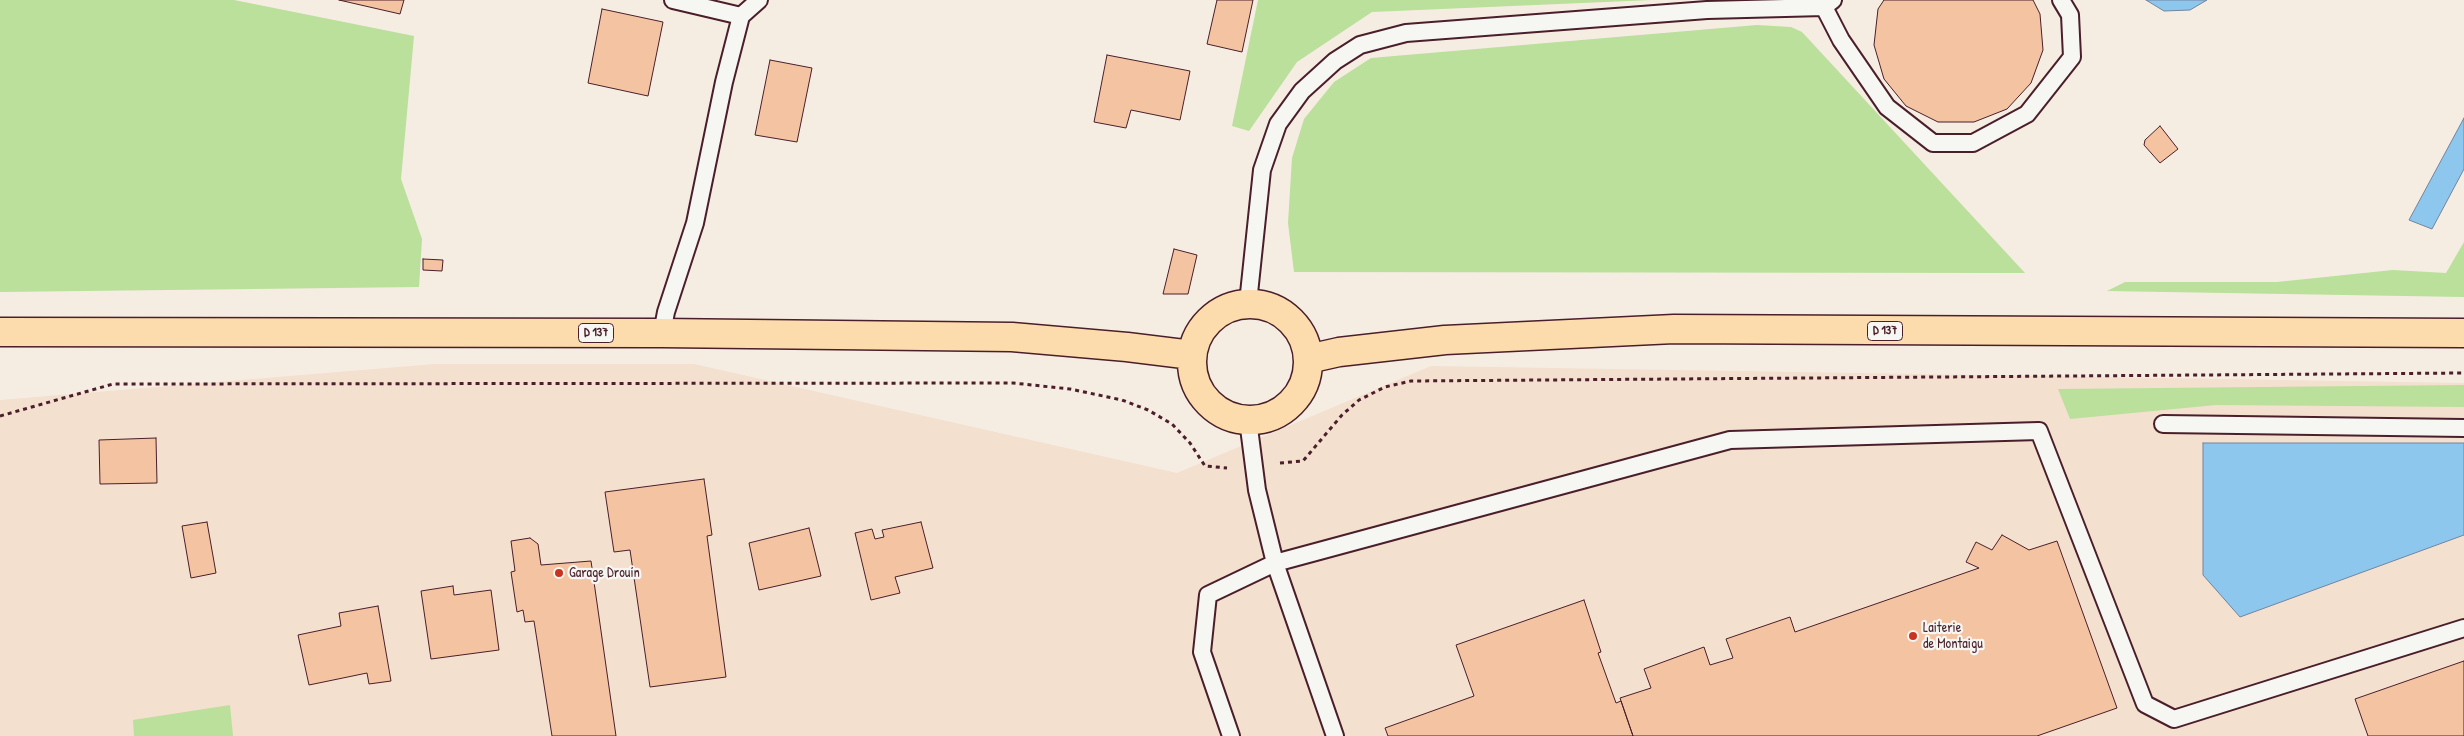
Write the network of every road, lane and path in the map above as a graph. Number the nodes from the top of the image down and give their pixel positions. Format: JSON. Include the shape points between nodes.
{"nodes":[{"id":1,"x":672,"y":0,"type":"edge"},
{"id":2,"x":760,"y":0,"type":"edge"},
{"id":3,"x":2061,"y":0,"type":"edge"},
{"id":4,"x":1828,"y":3,"type":"edge"},
{"id":5,"x":741,"y":16,"type":"junction"},
{"id":6,"x":1248,"y":303,"type":"junction"},
{"id":7,"x":0,"y":332,"type":"edge"},
{"id":8,"x":2464,"y":332,"type":"edge"},
{"id":9,"x":662,"y":333,"type":"junction"},
{"id":10,"x":1192,"y":355,"type":"junction"},
{"id":11,"x":1308,"y":359,"type":"junction"},
{"id":12,"x":2464,"y":373,"type":"edge"},
{"id":13,"x":0,"y":416,"type":"edge"},
{"id":14,"x":1248,"y":420,"type":"junction"},
{"id":15,"x":2163,"y":424,"type":"dead end"},
{"id":16,"x":2464,"y":428,"type":"edge"},
{"id":17,"x":1255,"y":467,"type":"junction"},
{"id":18,"x":1275,"y":563,"type":"junction"},
{"id":19,"x":2464,"y":628,"type":"edge"},
{"id":20,"x":1230,"y":736,"type":"edge"},
{"id":21,"x":1335,"y":736,"type":"edge"}],
"edges":[{"from":1,"to":5,"type":"lane"},
{"from":2,"to":5,"type":"lane"},
{"from":3,"to":4,"type":"lane","via":[[2070,16],[2072,58],[2027,114],[1973,143],[1933,143],[1887,107],[1841,40]]},
{"from":4,"to":6,"type":"lane","via":[[1406,33],[1360,45],[1335,61],[1302,91],[1278,124],[1262,170]]},
{"from":5,"to":9,"type":"lane","via":[[695,223]]},
{"from":6,"to":10,"type":"main road","via":[[1224,310],[1204,325]]},
{"from":6,"to":11,"type":"main road","via":[[1265,305],[1282,313],[1295,325],[1304,341]]},
{"from":7,"to":9,"type":"main road","number":"D 137"},
{"from":8,"to":11,"type":"main road","number":"D 137","via":[[1674,329],[1445,340],[1339,352]]},
{"from":9,"to":10,"type":"main road","number":"D 137","via":[[1012,337]]},
{"from":10,"to":14,"type":"main road","via":[[1193,374],[1200,392],[1213,407],[1229,416]]},
{"from":11,"to":14,"type":"main road","via":[[1305,378],[1297,395],[1284,409]]},
{"from":12,"to":17,"type":"path","via":[[1411,381],[1385,387],[1359,400],[1303,460]]},
{"from":13,"to":17,"type":"path","via":[[113,384],[1013,383],[1070,389],[1122,400],[1172,424],[1205,466]]},
{"from":14,"to":17,"type":"lane"},
{"from":15,"to":16,"type":"lane"},
{"from":17,"to":18,"type":"lane","via":[[1257,490]]},
{"from":18,"to":19,"type":"lane","via":[[1730,440],[2039,432],[2145,704],[2174,719]]},
{"from":18,"to":20,"type":"lane","via":[[1208,595],[1202,652]]},
{"from":18,"to":21,"type":"lane"}]}
